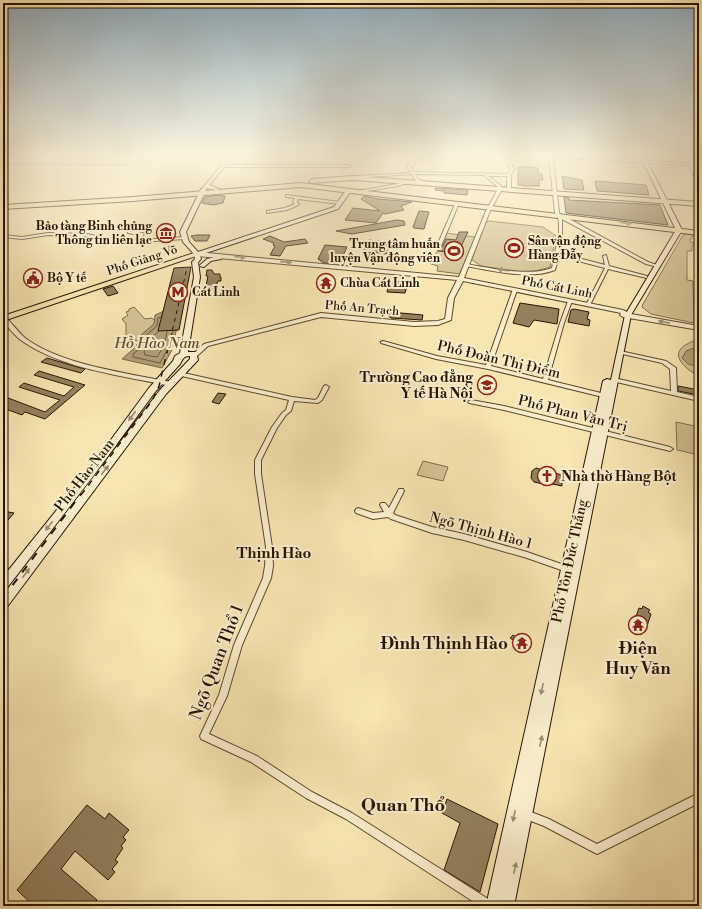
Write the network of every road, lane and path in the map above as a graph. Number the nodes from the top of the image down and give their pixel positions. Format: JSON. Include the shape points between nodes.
{"nodes":[{"id":1,"x":138,"y":197,"type":"edge"},
{"id":2,"x":199,"y":197,"type":"edge"},
{"id":3,"x":344,"y":197,"type":"edge"},
{"id":4,"x":412,"y":197,"type":"edge"},
{"id":5,"x":495,"y":197,"type":"edge"},
{"id":6,"x":555,"y":197,"type":"edge"},
{"id":7,"x":609,"y":197,"type":"edge"},
{"id":8,"x":662,"y":197,"type":"edge"},
{"id":9,"x":297,"y":198,"type":"joint"},
{"id":10,"x":312,"y":200,"type":"junction"},
{"id":11,"x":664,"y":202,"type":"junction"},
{"id":12,"x":340,"y":203,"type":"junction"},
{"id":13,"x":457,"y":203,"type":"junction"},
{"id":14,"x":297,"y":204,"type":"junction"},
{"id":15,"x":699,"y":204,"type":"edge"},
{"id":16,"x":3,"y":205,"type":"edge"},
{"id":17,"x":490,"y":207,"type":"junction"},
{"id":18,"x":268,"y":212,"type":"dead end"},
{"id":19,"x":559,"y":215,"type":"junction"},
{"id":20,"x":677,"y":230,"type":"junction"},
{"id":21,"x":129,"y":232,"type":"dead end"},
{"id":22,"x":699,"y":233,"type":"edge"},
{"id":23,"x":3,"y":236,"type":"edge"},
{"id":24,"x":184,"y":238,"type":"junction"},
{"id":25,"x":136,"y":242,"type":"junction"},
{"id":26,"x":439,"y":246,"type":"dead end"},
{"id":27,"x":190,"y":247,"type":"junction"},
{"id":28,"x":557,"y":254,"type":"junction"},
{"id":29,"x":605,"y":256,"type":"dead end"},
{"id":30,"x":198,"y":257,"type":"junction"},
{"id":31,"x":174,"y":258,"type":"junction"},
{"id":32,"x":219,"y":258,"type":"dead end"},
{"id":33,"x":466,"y":265,"type":"junction"},
{"id":34,"x":202,"y":266,"type":"junction"},
{"id":35,"x":655,"y":266,"type":"junction"},
{"id":36,"x":607,"y":267,"type":"junction"},
{"id":37,"x":197,"y":277,"type":"junction"},
{"id":38,"x":645,"y":277,"type":"junction"},
{"id":39,"x":460,"y":280,"type":"junction"},
{"id":40,"x":101,"y":283,"type":"junction"},
{"id":41,"x":515,"y":291,"type":"junction"},
{"id":42,"x":570,"y":302,"type":"junction"},
{"id":43,"x":588,"y":305,"type":"junction"},
{"id":44,"x":624,"y":314,"type":"junction"},
{"id":45,"x":3,"y":315,"type":"edge"},
{"id":46,"x":699,"y":328,"type":"edge"},
{"id":47,"x":383,"y":342,"type":"dead end"},
{"id":48,"x":620,"y":352,"type":"junction"},
{"id":49,"x":184,"y":354,"type":"junction"},
{"id":50,"x":194,"y":356,"type":"junction"},
{"id":51,"x":177,"y":362,"type":"junction"},
{"id":52,"x":615,"y":362,"type":"junction"},
{"id":53,"x":189,"y":364,"type":"junction"},
{"id":54,"x":488,"y":367,"type":"junction"},
{"id":55,"x":169,"y":372,"type":"junction"},
{"id":56,"x":179,"y":374,"type":"junction"},
{"id":57,"x":614,"y":380,"type":"junction"},
{"id":58,"x":160,"y":381,"type":"junction"},
{"id":59,"x":545,"y":381,"type":"junction"},
{"id":60,"x":171,"y":384,"type":"junction"},
{"id":61,"x":326,"y":387,"type":"dead end"},
{"id":62,"x":674,"y":394,"type":"junction"},
{"id":63,"x":608,"y":396,"type":"junction"},
{"id":64,"x":292,"y":399,"type":"junction"},
{"id":65,"x":699,"y":399,"type":"edge"},
{"id":66,"x":471,"y":402,"type":"dead end"},
{"id":67,"x":600,"y":433,"type":"junction"},
{"id":68,"x":117,"y":436,"type":"junction"},
{"id":69,"x":129,"y":439,"type":"junction"},
{"id":70,"x":670,"y":449,"type":"dead end"},
{"id":71,"x":401,"y":491,"type":"dead end"},
{"id":72,"x":383,"y":505,"type":"dead end"},
{"id":73,"x":62,"y":509,"type":"junction"},
{"id":74,"x":73,"y":511,"type":"junction"},
{"id":75,"x":358,"y":512,"type":"dead end"},
{"id":76,"x":389,"y":514,"type":"junction"},
{"id":77,"x":571,"y":570,"type":"junction"},
{"id":78,"x":3,"y":585,"type":"edge"},
{"id":79,"x":3,"y":603,"type":"edge"},
{"id":80,"x":699,"y":798,"type":"edge"},
{"id":81,"x":526,"y":815,"type":"junction"},
{"id":82,"x":489,"y":906,"type":"edge"},
{"id":83,"x":494,"y":906,"type":"edge"},
{"id":84,"x":506,"y":906,"type":"edge"}],
"edges":[{"from":1,"to":16,"type":"main road"},
{"from":2,"to":24,"type":"main road","via":[[184,230]]},
{"from":3,"to":12,"type":"main road","name":"Phố Giảng Võ"},
{"from":4,"to":13,"type":"main road"},
{"from":5,"to":17,"type":"street"},
{"from":6,"to":19,"type":"street"},
{"from":7,"to":11,"type":"main road"},
{"from":8,"to":11,"type":"main road"},
{"from":9,"to":10,"type":"street"},
{"from":9,"to":14,"type":"street"},
{"from":10,"to":12,"type":"street"},
{"from":10,"to":14,"type":"street"},
{"from":11,"to":15,"type":"main road"},
{"from":11,"to":20,"type":"main road"},
{"from":12,"to":30,"type":"main road","name":"Phố Giảng Võ","via":[[337,207]]},
{"from":13,"to":17,"type":"main road"},
{"from":13,"to":26,"type":"street"},
{"from":14,"to":18,"type":"street"},
{"from":17,"to":19,"type":"main road"},
{"from":17,"to":33,"type":"street"},
{"from":19,"to":20,"type":"main road","one_way":true},
{"from":19,"to":28,"type":"street","via":[[562,220]]},
{"from":19,"to":35,"type":"street"},
{"from":20,"to":22,"type":"main road"},
{"from":20,"to":35,"type":"main road","name":"Phố Tôn Đức Thắng"},
{"from":21,"to":25,"type":"street","via":[[142,234]]},
{"from":23,"to":25,"type":"street","via":[[22,238],[48,234]]},
{"from":24,"to":25,"type":"street"},
{"from":24,"to":27,"type":"main road"},
{"from":27,"to":30,"type":"main road"},
{"from":27,"to":31,"type":"main road","via":[[188,252]]},
{"from":28,"to":33,"type":"street","one_way":true,"via":[[554,269],[542,274]]},
{"from":28,"to":36,"type":"street"},
{"from":29,"to":36,"type":"street"},
{"from":30,"to":31,"type":"main road","name":"Phố Giảng Võ"},
{"from":30,"to":34,"type":"main road","via":[[202,261]]},
{"from":30,"to":37,"type":"main road","via":[[195,262]]},
{"from":30,"to":39,"type":"street","name":"Phố Cát Linh","one_way":true},
{"from":30,"to":40,"type":"main road","name":"Phố Giảng Võ"},
{"from":31,"to":40,"type":"main road","name":"Phố Giảng Võ"},
{"from":32,"to":34,"type":"main road","via":[[209,260]]},
{"from":33,"to":39,"type":"street"},
{"from":34,"to":37,"type":"main road"},
{"from":35,"to":38,"type":"main road","name":"Phố Tôn Đức Thắng"},
{"from":35,"to":44,"type":"main road","name":"Phố Tôn Đức Thắng"},
{"from":36,"to":38,"type":"street"},
{"from":36,"to":43,"type":"street"},
{"from":37,"to":49,"type":"main road"},
{"from":38,"to":44,"type":"main road","name":"Phố Tôn Đức Thắng"},
{"from":39,"to":41,"type":"street","name":"Phố Cát Linh"},
{"from":39,"to":50,"type":"street","name":"Phố An Trạch","via":[[451,298],[448,320],[438,323],[414,324],[321,315],[206,345]]},
{"from":40,"to":45,"type":"main road","name":"Phố Giảng Võ"},
{"from":41,"to":42,"type":"street","name":"Phố Cát Linh"},
{"from":41,"to":54,"type":"street"},
{"from":42,"to":43,"type":"street","name":"Phố Cát Linh"},
{"from":42,"to":44,"type":"street","name":"Phố Cát Linh"},
{"from":42,"to":59,"type":"street"},
{"from":43,"to":44,"type":"street","name":"Phố Cát Linh"},
{"from":46,"to":44,"type":"street","one_way":true},
{"from":44,"to":48,"type":"main road","name":"Phố Tôn Đức Thắng"},
{"from":44,"to":52,"type":"main road","name":"Phố Tôn Đức Thắng"},
{"from":45,"to":58,"type":"street","via":[[22,338],[50,353],[72,361]]},
{"from":47,"to":54,"type":"street","name":"Phố Đoàn Thị Điểm","via":[[436,357]]},
{"from":48,"to":52,"type":"main road","name":"Phố Tôn Đức Thắng"},
{"from":48,"to":62,"type":"street","via":[[664,362],[673,368]]},
{"from":49,"to":50,"type":"main road"},
{"from":49,"to":51,"type":"main road","name":"Phố Hào Nam"},
{"from":50,"to":53,"type":"main road","name":"Phố Hào Nam","via":[[194,360]]},
{"from":51,"to":53,"type":"main road"},
{"from":51,"to":55,"type":"main road","name":"Phố Hào Nam"},
{"from":52,"to":57,"type":"main road","name":"Phố Tôn Đức Thắng"},
{"from":52,"to":63,"type":"main road","name":"Phố Tôn Đức Thắng"},
{"from":53,"to":56,"type":"main road","name":"Phố Hào Nam"},
{"from":54,"to":59,"type":"street","name":"Phố Đoàn Thị Điểm"},
{"from":55,"to":56,"type":"main road"},
{"from":55,"to":58,"type":"main road","name":"Phố Hào Nam"},
{"from":56,"to":60,"type":"main road","name":"Phố Hào Nam"},
{"from":56,"to":64,"type":"street"},
{"from":57,"to":62,"type":"street"},
{"from":57,"to":63,"type":"main road","name":"Phố Tôn Đức Thắng"},
{"from":58,"to":60,"type":"street"},
{"from":58,"to":68,"type":"main road","name":"Phố Hào Nam","one_way":true},
{"from":59,"to":63,"type":"street","name":"Phố Đoàn Thị Điểm"},
{"from":60,"to":69,"type":"main road","name":"Phố Hào Nam"},
{"from":61,"to":64,"type":"street","via":[[316,402]]},
{"from":62,"to":65,"type":"street"},
{"from":63,"to":67,"type":"main road","name":"Phố Tôn Đức Thắng"},
{"from":64,"to":82,"type":"street","name":"Ngõ Quan Thổ 1","via":[[288,411],[275,427],[258,460],[269,547],[270,566],[267,578],[238,645],[223,696],[204,736],[254,759],[309,795],[349,816]]},
{"from":66,"to":67,"type":"street","name":"Phố Phan Văn Trị"},
{"from":67,"to":70,"type":"street","name":"Phố Phan Văn Trị"},
{"from":67,"to":77,"type":"main road","name":"Phố Tôn Đức Thắng"},
{"from":68,"to":69,"type":"main road"},
{"from":68,"to":73,"type":"main road","name":"Phố Hào Nam"},
{"from":74,"to":69,"type":"main road","name":"Phố Hào Nam","one_way":true},
{"from":71,"to":76,"type":"street"},
{"from":72,"to":76,"type":"street"},
{"from":73,"to":74,"type":"main road"},
{"from":73,"to":78,"type":"main road","name":"Phố Hào Nam","one_way":true},
{"from":79,"to":74,"type":"main road","name":"Phố Hào Nam","one_way":true},
{"from":75,"to":76,"type":"street","name":"Ngõ Thịnh Hào 1","via":[[373,516]]},
{"from":76,"to":77,"type":"street","name":"Ngõ Thịnh Hào 1","via":[[432,530],[527,555]]},
{"from":81,"to":77,"type":"main road","name":"Phố Tôn Đức Thắng","one_way":true},
{"from":77,"to":83,"type":"main road","name":"Phố Tôn Đức Thắng","one_way":true},
{"from":80,"to":81,"type":"street","via":[[597,848],[546,822]]},
{"from":84,"to":81,"type":"main road","name":"Phố Tôn Đức Thắng","one_way":true}]}
